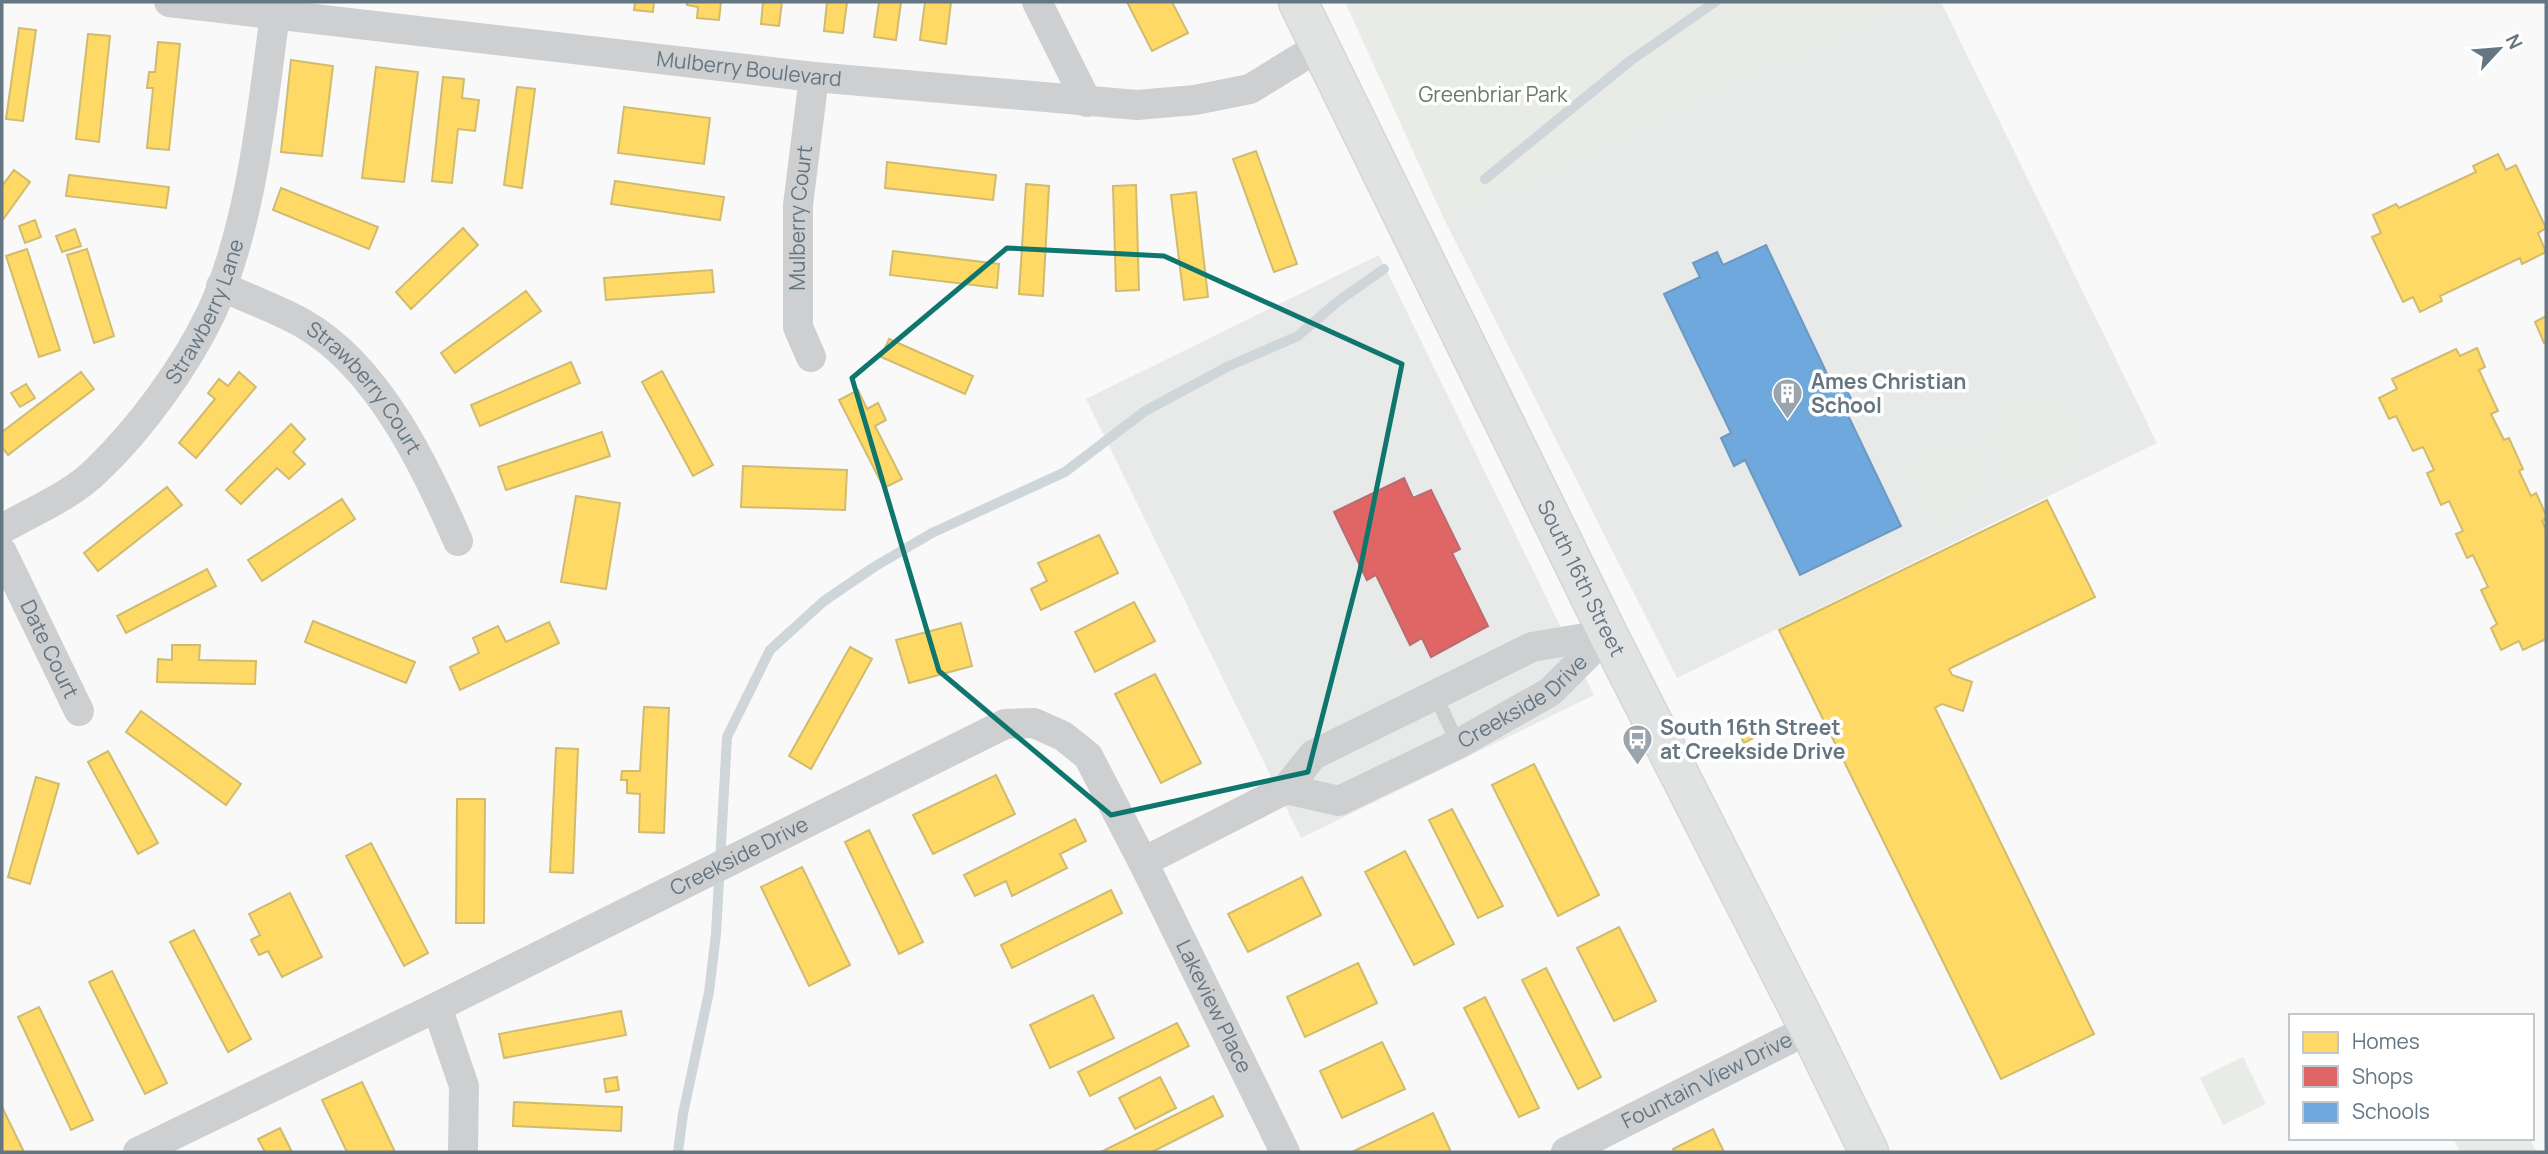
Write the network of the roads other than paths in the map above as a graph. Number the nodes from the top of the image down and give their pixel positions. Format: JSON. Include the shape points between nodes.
{"nodes":[{"id":1,"x":169,"y":2,"type":"edge"},
{"id":2,"x":1037,"y":2,"type":"edge"},
{"id":3,"x":1298,"y":2,"type":"edge"},
{"id":4,"x":275,"y":14,"type":"junction"},
{"id":5,"x":1320,"y":46,"type":"junction"},
{"id":6,"x":814,"y":78,"type":"junction"},
{"id":7,"x":1087,"y":102,"type":"junction"},
{"id":8,"x":220,"y":286,"type":"junction"},
{"id":9,"x":811,"y":357,"type":"dead end"},
{"id":10,"x":2,"y":529,"type":"edge"},
{"id":11,"x":458,"y":541,"type":"dead end"},
{"id":12,"x":2,"y":552,"type":"edge"},
{"id":13,"x":1608,"y":634,"type":"junction"},
{"id":14,"x":1435,"y":695,"type":"junction"},
{"id":15,"x":79,"y":711,"type":"dead end"},
{"id":16,"x":1458,"y":744,"type":"junction"},
{"id":17,"x":1286,"y":789,"type":"junction"},
{"id":18,"x":1143,"y":862,"type":"junction"},
{"id":19,"x":437,"y":1007,"type":"junction"},
{"id":20,"x":1809,"y":1029,"type":"junction"},
{"id":21,"x":138,"y":1152,"type":"edge"},
{"id":22,"x":463,"y":1152,"type":"edge"},
{"id":23,"x":1285,"y":1152,"type":"edge"},
{"id":24,"x":1566,"y":1152,"type":"edge"},
{"id":25,"x":1869,"y":1152,"type":"edge"}],
"edges":[{"from":1,"to":4,"type":"street","name":"Mulberry Boulevard"},
{"from":2,"to":7,"type":"street"},
{"from":3,"to":5,"type":"main road","name":"South 16th Street"},
{"from":4,"to":6,"type":"street","name":"Mulberry Boulevard"},
{"from":4,"to":8,"type":"street","name":"Strawberry Lane","via":[[240,229]]},
{"from":5,"to":7,"type":"street","name":"Mulberry Boulevard","via":[[1250,89],[1137,105]]},
{"from":5,"to":13,"type":"main road","name":"South 16th Street"},
{"from":6,"to":7,"type":"street","name":"Mulberry Boulevard"},
{"from":6,"to":9,"type":"street","name":"Mulberry Court","via":[[798,205],[798,327]]},
{"from":8,"to":10,"type":"street","name":"Strawberry Lane","via":[[212,311],[182,365],[144,418],[96,472]]},
{"from":8,"to":11,"type":"street","name":"Strawberry Court","via":[[304,325],[369,380],[429,475]]},
{"from":12,"to":15,"type":"street","name":"Date Court"},
{"from":13,"to":14,"type":"street","name":"Creekside Drive","via":[[1532,647]]},
{"from":13,"to":16,"type":"street","name":"Creekside Drive","via":[[1550,692]]},
{"from":13,"to":20,"type":"main road","name":"South 16th Street"},
{"from":14,"to":16,"type":"lane"},
{"from":14,"to":17,"type":"street","name":"Creekside Drive","via":[[1313,755]]},
{"from":16,"to":17,"type":"street","name":"Creekside Drive","via":[[1339,801]]},
{"from":17,"to":18,"type":"street","name":"Creekside Drive"},
{"from":18,"to":19,"type":"street","name":"Creekside Drive","via":[[1088,757],[1063,736],[1034,723],[1005,724]]},
{"from":18,"to":23,"type":"street","name":"Lakeview Place"},
{"from":19,"to":21,"type":"street","name":"Creekside Drive"},
{"from":19,"to":22,"type":"street","via":[[464,1086]]},
{"from":20,"to":24,"type":"street","name":"Fountain View Drive"},
{"from":20,"to":25,"type":"main road","name":"South 16th Street"}]}
